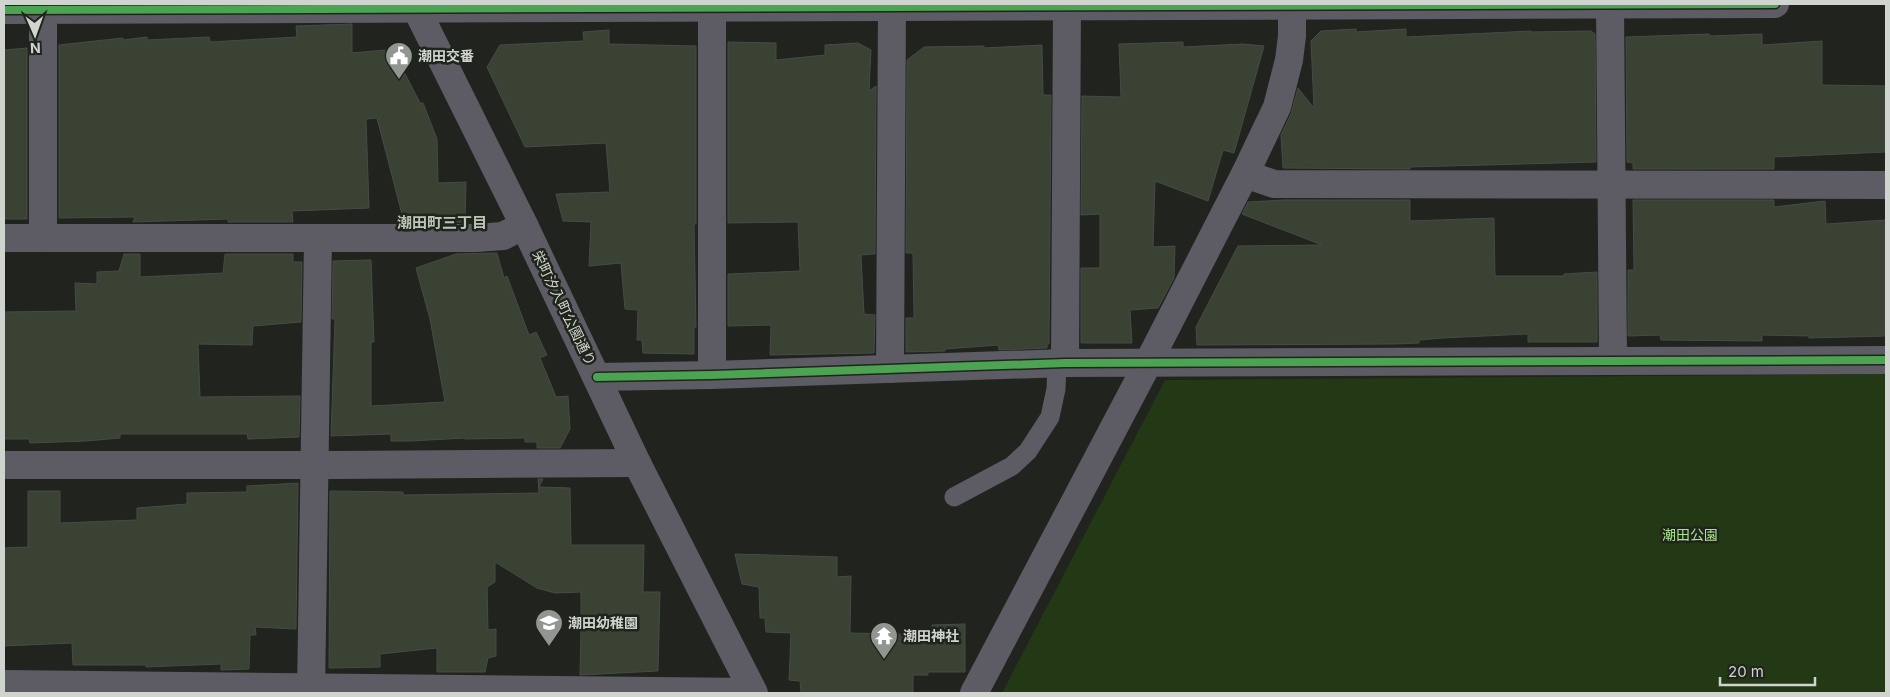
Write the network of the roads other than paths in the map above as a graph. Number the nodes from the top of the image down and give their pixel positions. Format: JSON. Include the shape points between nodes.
{"nodes":[{"id":1,"x":1292,"y":4,"type":"edge"},
{"id":2,"x":1610,"y":4,"type":"edge"},
{"id":3,"x":1775,"y":4,"type":"edge"},
{"id":4,"x":712,"y":5,"type":"edge"},
{"id":5,"x":892,"y":5,"type":"edge"},
{"id":6,"x":1067,"y":5,"type":"edge"},
{"id":7,"x":415,"y":6,"type":"edge"},
{"id":8,"x":44,"y":7,"type":"edge"},
{"id":9,"x":4,"y":10,"type":"edge"},
{"id":10,"x":1245,"y":174,"type":"junction"},
{"id":11,"x":1611,"y":186,"type":"junction"},
{"id":12,"x":1886,"y":186,"type":"edge"},
{"id":13,"x":524,"y":225,"type":"junction"},
{"id":14,"x":4,"y":238,"type":"edge"},
{"id":15,"x":43,"y":238,"type":"junction"},
{"id":16,"x":318,"y":239,"type":"junction"},
{"id":17,"x":1886,"y":360,"type":"edge"},
{"id":18,"x":1612,"y":361,"type":"junction"},
{"id":19,"x":1148,"y":363,"type":"junction"},
{"id":20,"x":1061,"y":364,"type":"junction"},
{"id":21,"x":890,"y":368,"type":"junction"},
{"id":22,"x":712,"y":375,"type":"junction"},
{"id":23,"x":597,"y":377,"type":"junction"},
{"id":24,"x":637,"y":463,"type":"junction"},
{"id":25,"x":4,"y":464,"type":"edge"},
{"id":26,"x":315,"y":465,"type":"junction"},
{"id":27,"x":954,"y":497,"type":"dead end"},
{"id":28,"x":4,"y":684,"type":"edge"},
{"id":29,"x":311,"y":691,"type":"edge"},
{"id":30,"x":753,"y":693,"type":"edge"},
{"id":31,"x":974,"y":693,"type":"edge"}],
"edges":[{"from":1,"to":2,"type":"street"},
{"from":1,"to":6,"type":"street"},
{"from":1,"to":10,"type":"street","via":[[1289,60],[1276,107]]},
{"from":2,"to":3,"type":"street"},
{"from":2,"to":11,"type":"street"},
{"from":4,"to":5,"type":"street"},
{"from":4,"to":7,"type":"street"},
{"from":4,"to":22,"type":"street"},
{"from":5,"to":6,"type":"street"},
{"from":5,"to":21,"type":"street"},
{"from":6,"to":20,"type":"street"},
{"from":7,"to":8,"type":"street"},
{"from":7,"to":13,"type":"street","name":"栄町汐入町公園通り"},
{"from":8,"to":9,"type":"street"},
{"from":8,"to":15,"type":"street"},
{"from":10,"to":11,"type":"street","via":[[1274,184]]},
{"from":10,"to":19,"type":"street"},
{"from":11,"to":12,"type":"street"},
{"from":11,"to":18,"type":"street"},
{"from":13,"to":16,"type":"street","via":[[504,236],[476,238]]},
{"from":13,"to":23,"type":"street","name":"栄町汐入町公園通り"},
{"from":14,"to":15,"type":"street"},
{"from":15,"to":16,"type":"street"},
{"from":16,"to":26,"type":"street"},
{"from":17,"to":18,"type":"street"},
{"from":18,"to":19,"type":"street"},
{"from":19,"to":20,"type":"street"},
{"from":19,"to":31,"type":"street"},
{"from":20,"to":21,"type":"street"},
{"from":20,"to":27,"type":"lane","via":[[1050,418],[1028,451],[1012,466]]},
{"from":21,"to":22,"type":"street"},
{"from":22,"to":23,"type":"street"},
{"from":23,"to":24,"type":"street","name":"栄町汐入町公園通り"},
{"from":24,"to":26,"type":"street"},
{"from":24,"to":30,"type":"street","name":"栄町汐入町公園通り"},
{"from":25,"to":26,"type":"street"},
{"from":26,"to":29,"type":"street"},
{"from":28,"to":29,"type":"street"},
{"from":29,"to":30,"type":"street"}]}
